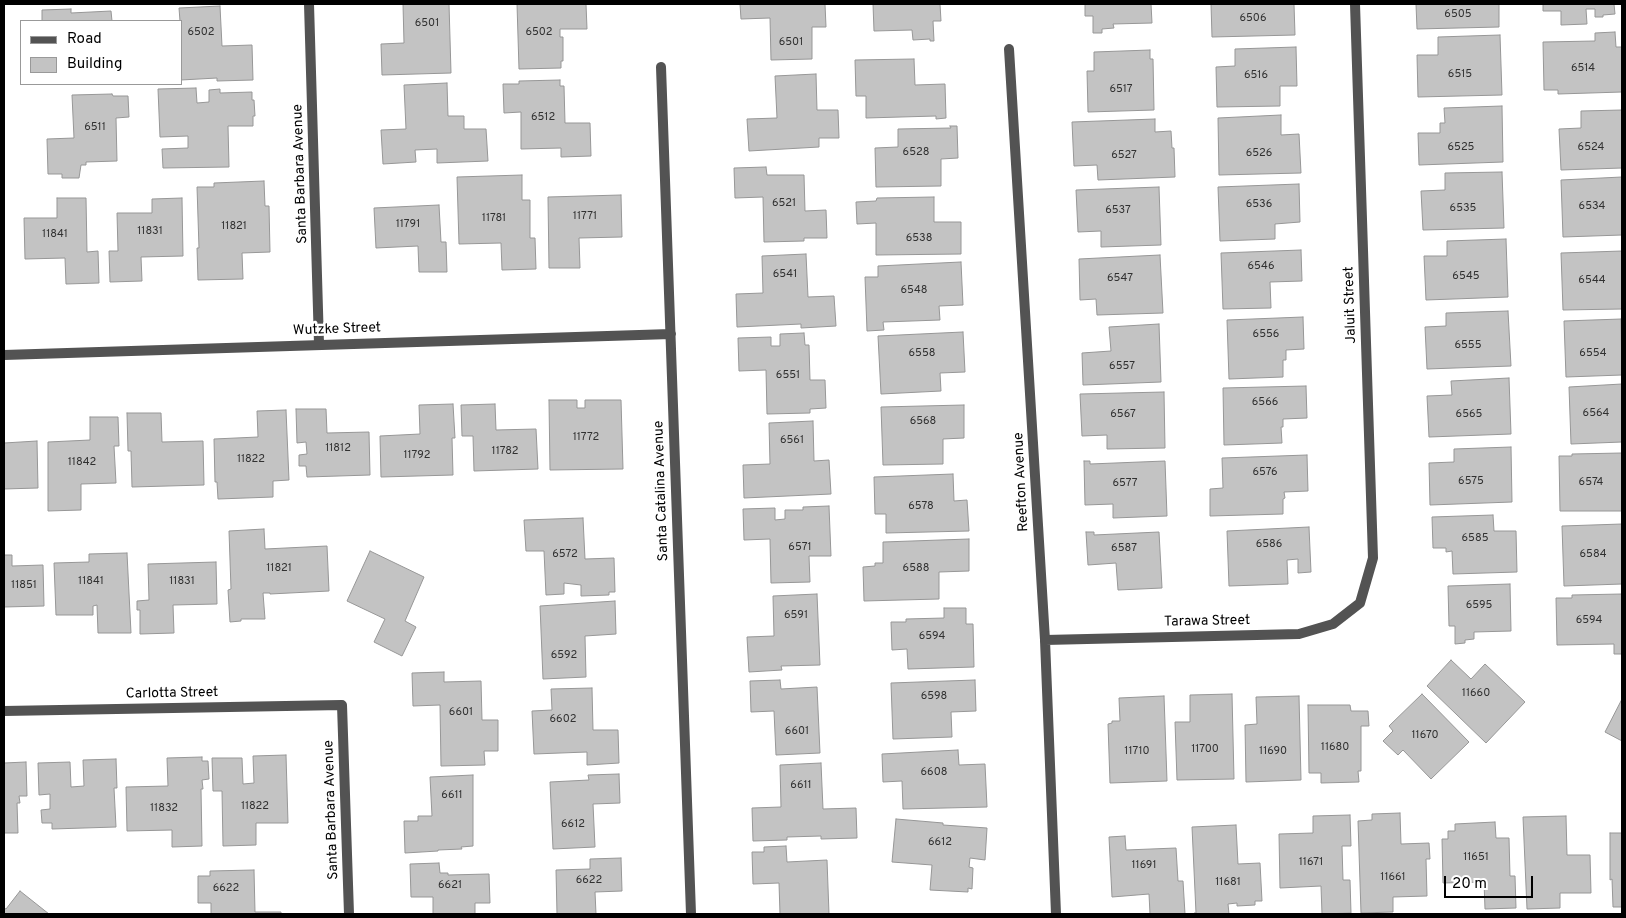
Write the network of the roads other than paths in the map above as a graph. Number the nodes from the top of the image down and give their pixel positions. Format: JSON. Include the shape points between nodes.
{"nodes":[{"id":1,"x":309,"y":4,"type":"edge"},
{"id":2,"x":1355,"y":4,"type":"edge"},
{"id":3,"x":1009,"y":49,"type":"dead end"},
{"id":4,"x":661,"y":67,"type":"dead end"},
{"id":5,"x":671,"y":334,"type":"junction"},
{"id":6,"x":320,"y":344,"type":"junction"},
{"id":7,"x":4,"y":354,"type":"edge"},
{"id":8,"x":1360,"y":603,"type":"joint"},
{"id":9,"x":1045,"y":640,"type":"junction"},
{"id":10,"x":342,"y":705,"type":"joint"},
{"id":11,"x":4,"y":711,"type":"edge"},
{"id":12,"x":350,"y":914,"type":"edge"},
{"id":13,"x":691,"y":914,"type":"edge"},
{"id":14,"x":1056,"y":914,"type":"edge"}],
"edges":[{"from":1,"to":6,"type":"street","name":"Santa Barbara Avenue"},
{"from":2,"to":8,"type":"street","name":"Jaluit Street","via":[[1373,558]]},
{"from":3,"to":9,"type":"street","name":"Reefton Avenue"},
{"from":4,"to":5,"type":"street","name":"Santa Catalina Avenue"},
{"from":5,"to":6,"type":"street","name":"Wutzke Street"},
{"from":5,"to":13,"type":"street","name":"Santa Catalina Avenue"},
{"from":6,"to":7,"type":"street","name":"Wutzke Street"},
{"from":8,"to":9,"type":"street","name":"Tarawa Street","via":[[1333,624],[1299,634]]},
{"from":9,"to":14,"type":"street","name":"Reefton Avenue"},
{"from":10,"to":11,"type":"street","name":"Carlotta Street"},
{"from":10,"to":12,"type":"street","name":"Santa Barbara Avenue"}]}
